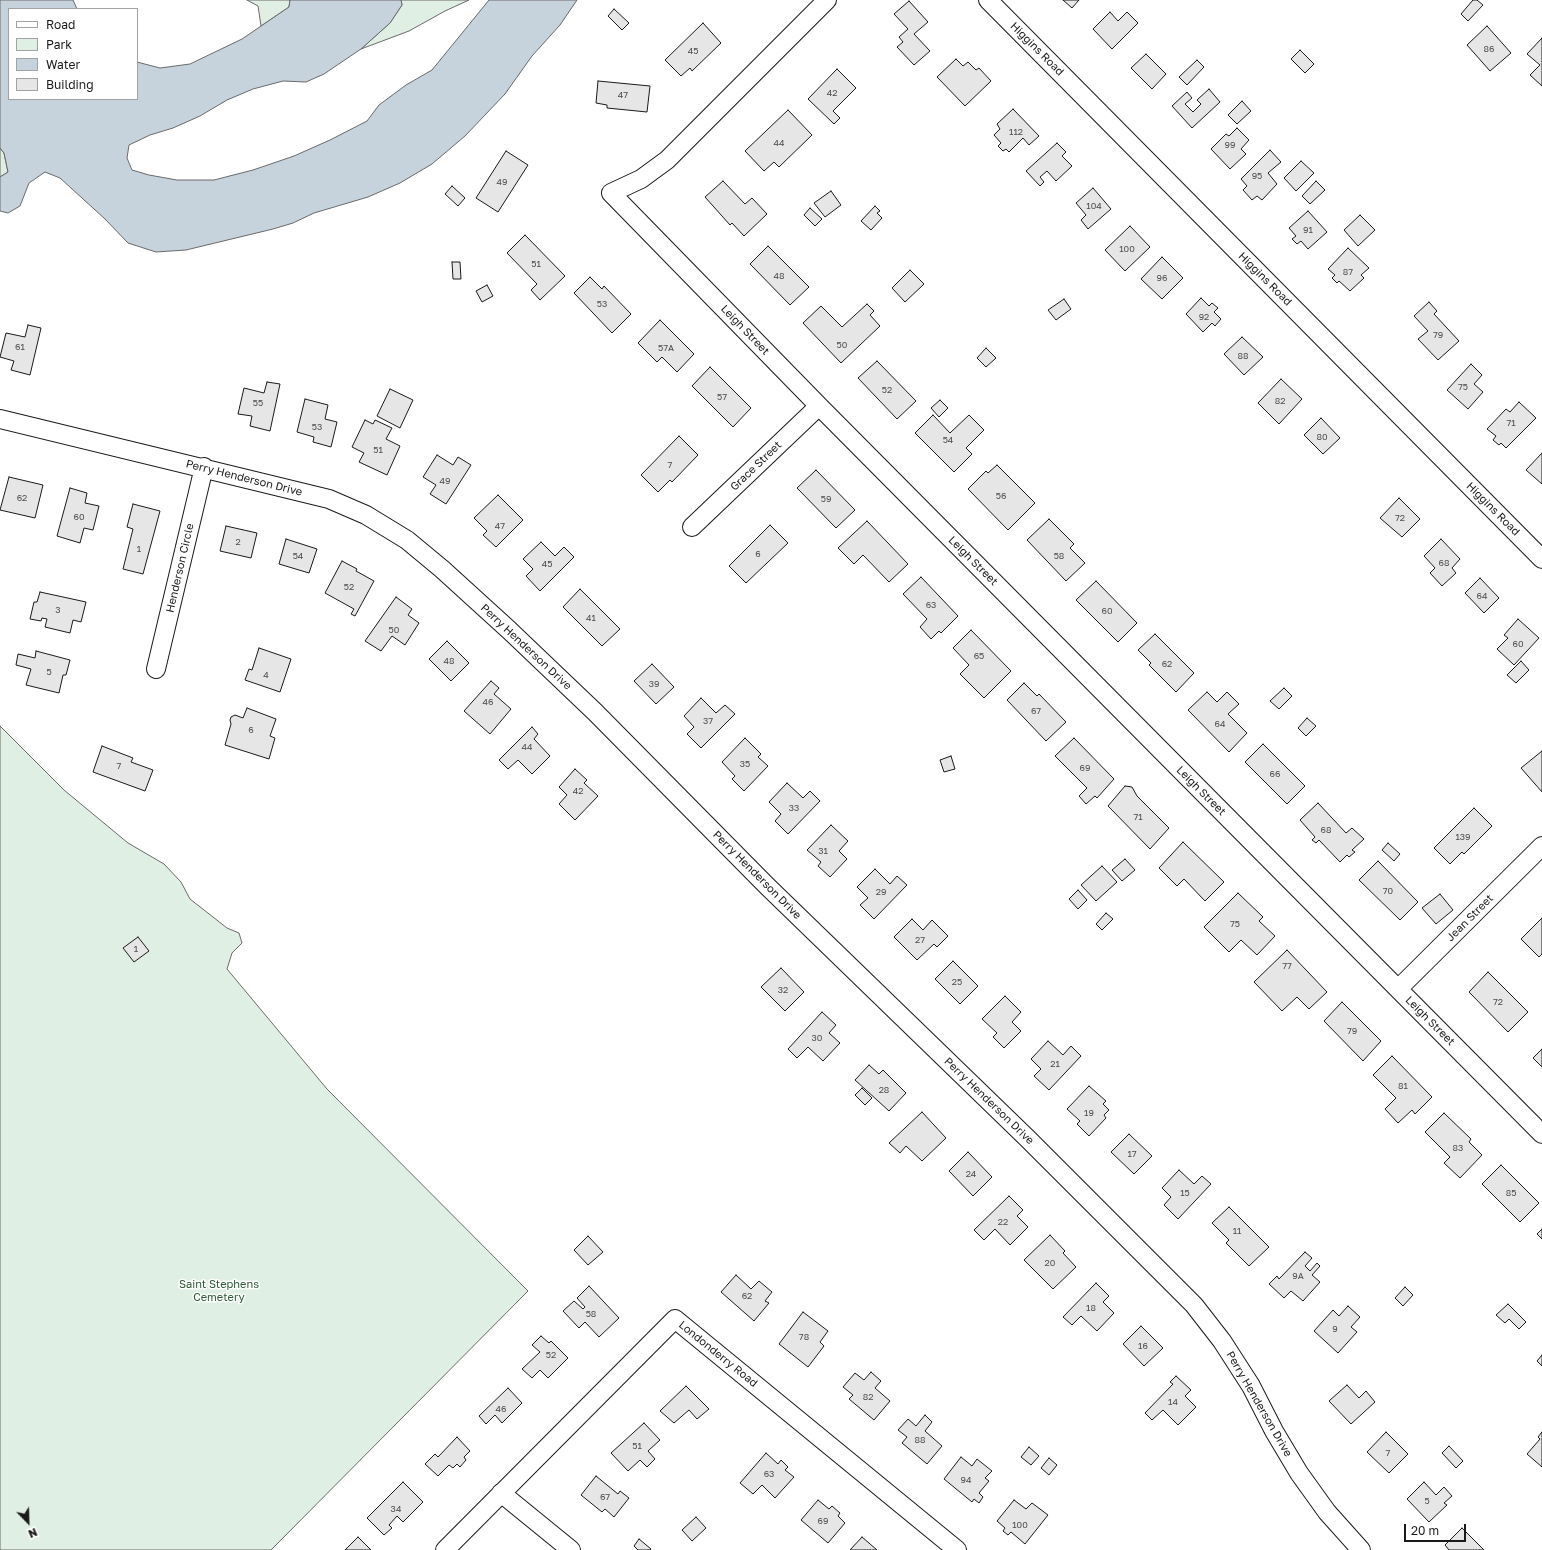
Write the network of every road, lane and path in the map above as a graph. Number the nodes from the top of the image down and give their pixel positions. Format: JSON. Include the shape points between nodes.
{"nodes":[{"id":1,"x":827,"y":0,"type":"edge"},
{"id":2,"x":988,"y":0,"type":"edge"},
{"id":3,"x":819,"y":406,"type":"junction"},
{"id":4,"x":0,"y":419,"type":"edge"},
{"id":5,"x":204,"y":468,"type":"junction"},
{"id":6,"x":692,"y":527,"type":"dead end"},
{"id":7,"x":1542,"y":559,"type":"edge"},
{"id":8,"x":156,"y":669,"type":"dead end"},
{"id":9,"x":1542,"y":846,"type":"edge"},
{"id":10,"x":1398,"y":989,"type":"junction"},
{"id":11,"x":1542,"y":1134,"type":"edge"},
{"id":12,"x":501,"y":1493,"type":"junction"},
{"id":13,"x":445,"y":1550,"type":"edge"},
{"id":14,"x":571,"y":1550,"type":"edge"},
{"id":15,"x":957,"y":1550,"type":"edge"},
{"id":16,"x":1361,"y":1550,"type":"edge"}],
"edges":[{"from":1,"to":3,"type":"street","name":"Leigh Street","via":[[667,160],[641,180],[611,193]]},
{"from":2,"to":7,"type":"street","name":"Higgins Road"},
{"from":3,"to":6,"type":"street","name":"Grace Street"},
{"from":3,"to":10,"type":"street","name":"Leigh Street"},
{"from":4,"to":5,"type":"street","name":"Perry Henderson Drive"},
{"from":5,"to":8,"type":"street","name":"Henderson Circle"},
{"from":5,"to":16,"type":"street","name":"Perry Henderson Drive","via":[[329,499],[366,515],[407,540],[509,630],[1194,1305],[1222,1341],[1251,1386],[1299,1473],[1327,1512]]},
{"from":9,"to":10,"type":"street","name":"Jean Street"},
{"from":10,"to":11,"type":"street","name":"Leigh Street"},
{"from":12,"to":13,"type":"street","name":"Londonderry Road"},
{"from":12,"to":14,"type":"street"},
{"from":12,"to":15,"type":"street","name":"Londonderry Road","via":[[675,1319]]}]}
